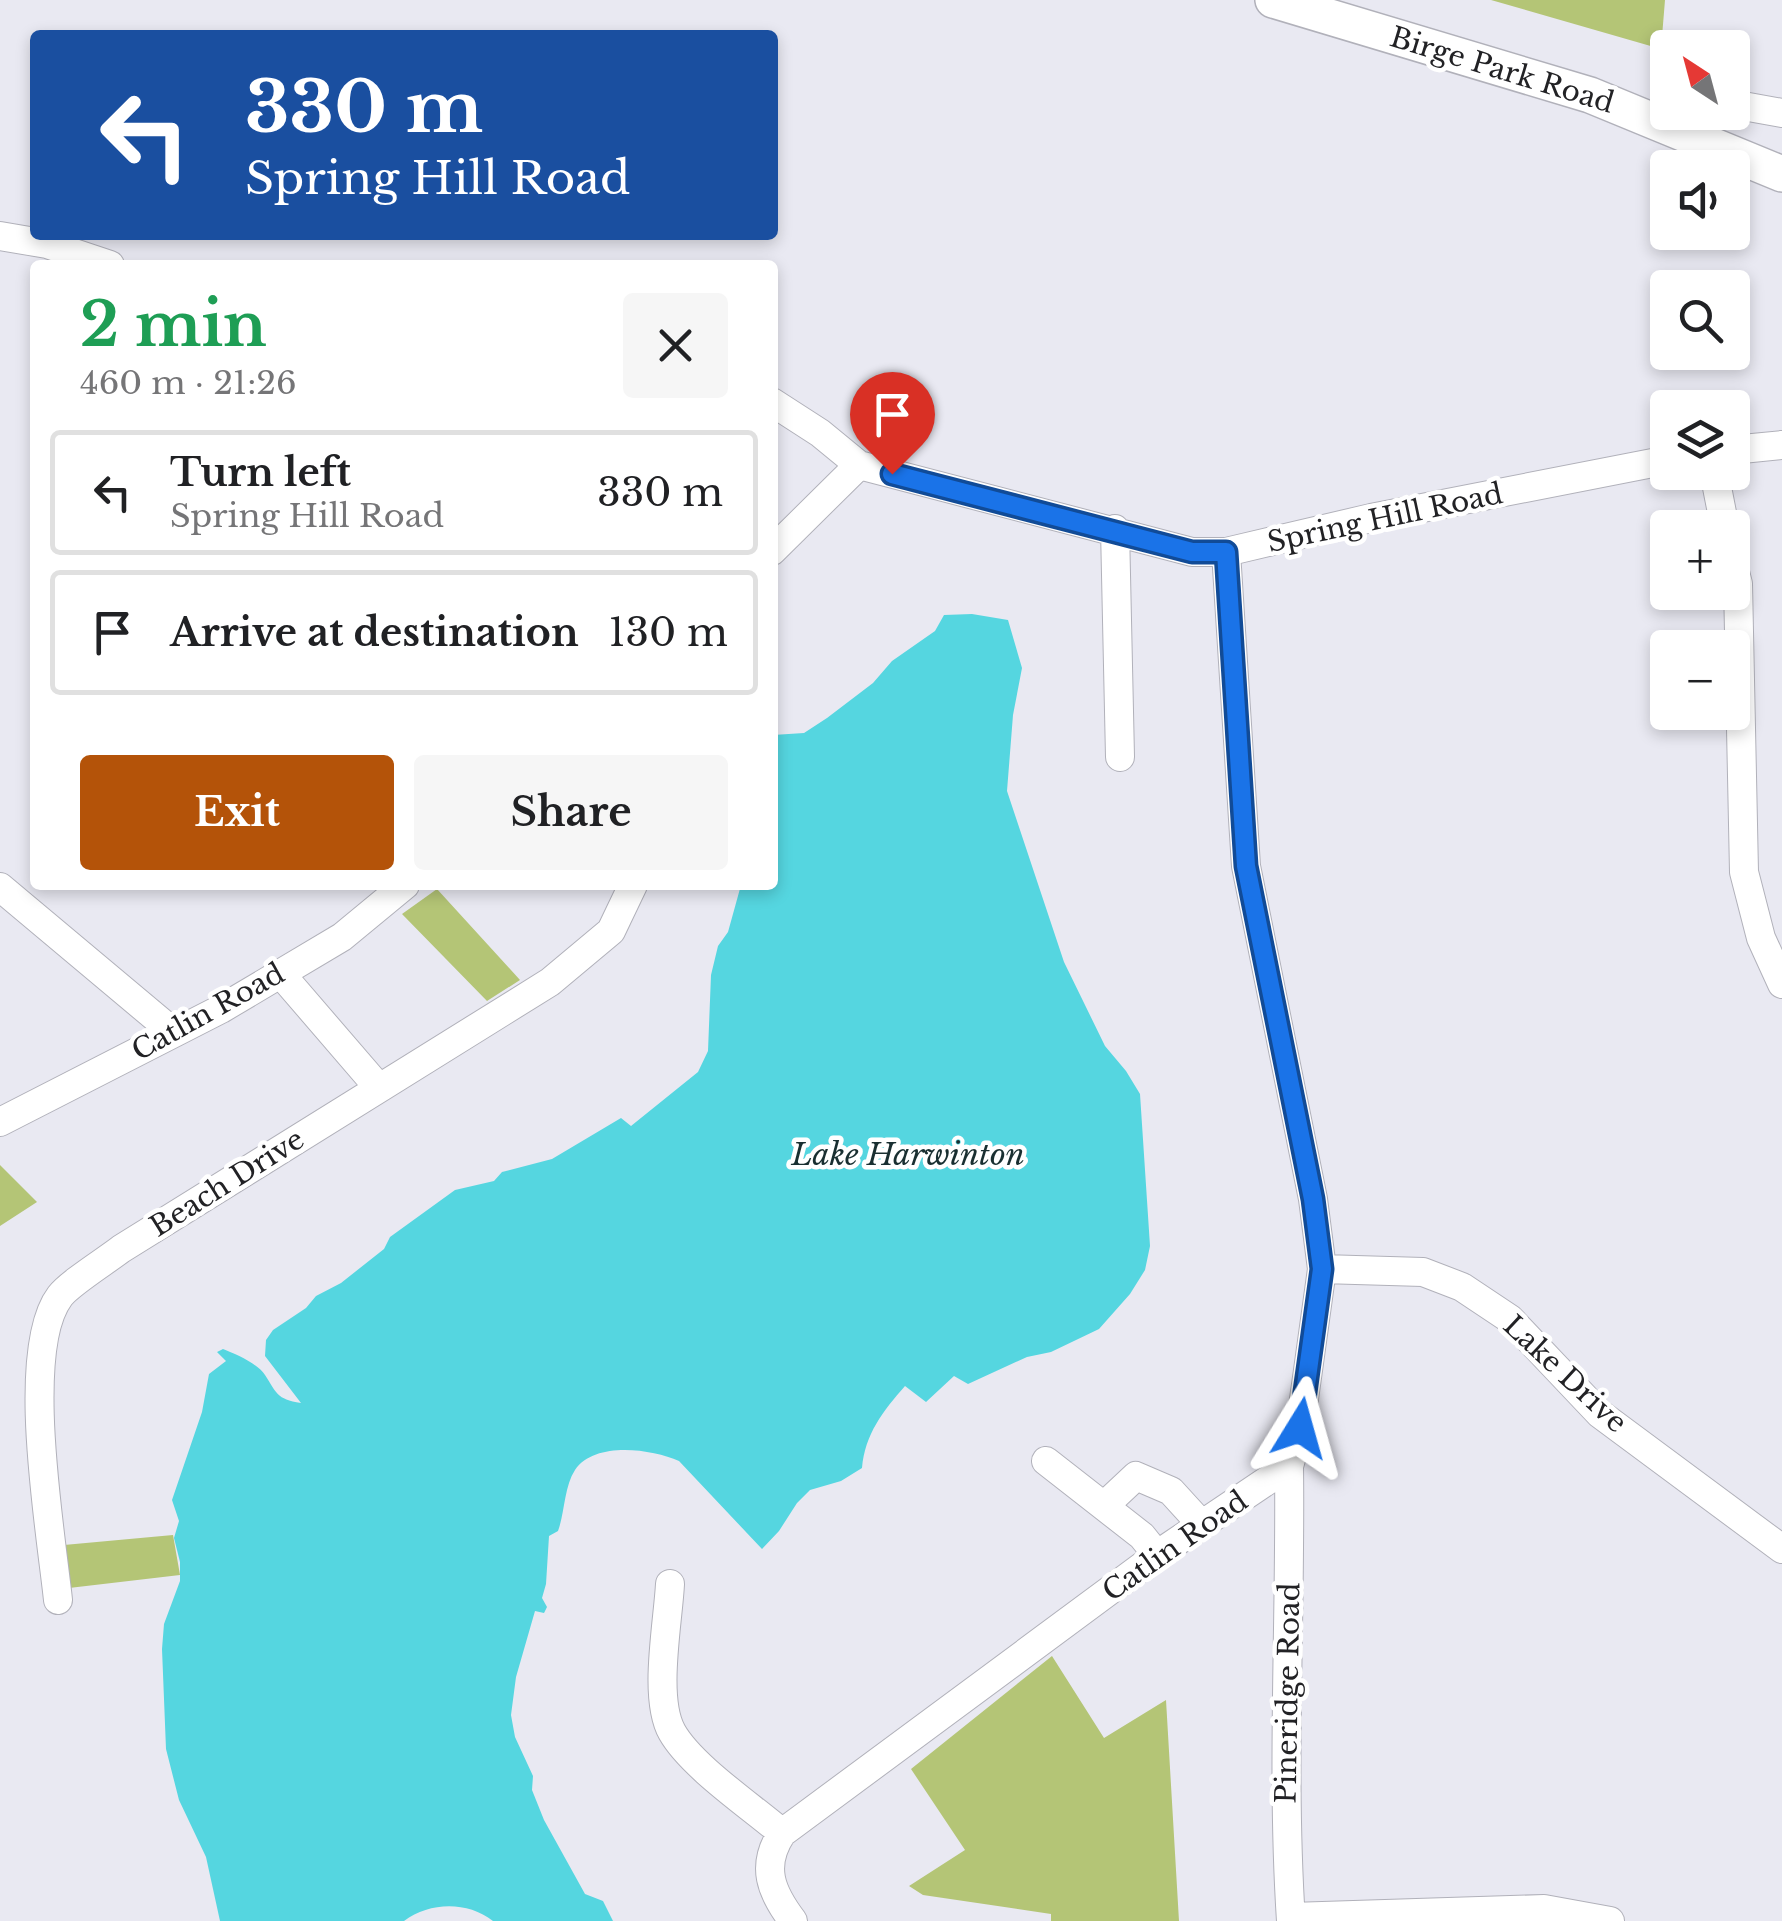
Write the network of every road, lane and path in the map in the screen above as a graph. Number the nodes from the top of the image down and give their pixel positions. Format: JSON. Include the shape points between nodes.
{"nodes":[{"id":1,"x":1272,"y":0,"type":"edge"},
{"id":2,"x":1750,"y":107,"type":"edge"},
{"id":3,"x":1650,"y":111,"type":"edge"},
{"id":4,"x":1782,"y":113,"type":"edge"},
{"id":5,"x":1708,"y":130,"type":"edge"},
{"id":6,"x":1782,"y":174,"type":"edge"},
{"id":7,"x":0,"y":236,"type":"edge"},
{"id":8,"x":95,"y":260,"type":"edge"},
{"id":9,"x":778,"y":406,"type":"edge"},
{"id":10,"x":1782,"y":445,"type":"edge"},
{"id":11,"x":1750,"y":448,"type":"edge"},
{"id":12,"x":1650,"y":464,"type":"edge"},
{"id":13,"x":859,"y":466,"type":"junction"},
{"id":14,"x":1116,"y":529,"type":"junction"},
{"id":15,"x":778,"y":544,"type":"edge"},
{"id":16,"x":1226,"y":552,"type":"junction"},
{"id":17,"x":1739,"y":610,"type":"edge"},
{"id":18,"x":1120,"y":757,"type":"dead end"},
{"id":19,"x":0,"y":887,"type":"edge"},
{"id":20,"x":392,"y":890,"type":"edge"},
{"id":21,"x":631,"y":890,"type":"edge"},
{"id":22,"x":280,"y":972,"type":"junction"},
{"id":23,"x":1782,"y":984,"type":"edge"},
{"id":24,"x":173,"y":1032,"type":"junction"},
{"id":25,"x":379,"y":1088,"type":"junction"},
{"id":26,"x":0,"y":1122,"type":"edge"},
{"id":27,"x":1322,"y":1269,"type":"junction"},
{"id":28,"x":1046,"y":1461,"type":"dead end"},
{"id":29,"x":1289,"y":1466,"type":"junction"},
{"id":30,"x":1104,"y":1506,"type":"junction"},
{"id":31,"x":1202,"y":1525,"type":"junction"},
{"id":32,"x":1782,"y":1549,"type":"edge"},
{"id":33,"x":1158,"y":1556,"type":"junction"},
{"id":34,"x":670,"y":1584,"type":"dead end"},
{"id":35,"x":58,"y":1600,"type":"dead end"},
{"id":36,"x":782,"y":1834,"type":"junction"},
{"id":37,"x":1291,"y":1919,"type":"edge"},
{"id":38,"x":792,"y":1921,"type":"edge"},
{"id":39,"x":1610,"y":1921,"type":"edge"}],
"edges":[{"from":1,"to":3,"type":"main road","name":"Birge Park Road"},
{"from":2,"to":4,"type":"street"},
{"from":5,"to":6,"type":"main road","name":"Birge Park Road"},
{"from":7,"to":8,"type":"street"},
{"from":9,"to":13,"type":"street","name":"Spring Hill Road"},
{"from":10,"to":11,"type":"street"},
{"from":12,"to":16,"type":"street","name":"Spring Hill Road"},
{"from":13,"to":14,"type":"street","name":"Spring Hill Road"},
{"from":13,"to":15,"type":"street"},
{"from":14,"to":16,"type":"street","name":"Spring Hill Road","via":[[1192,552]]},
{"from":14,"to":18,"type":"street"},
{"from":16,"to":27,"type":"street","via":[[1246,866]]},
{"from":17,"to":23,"type":"street","via":[[1744,872]]},
{"from":19,"to":24,"type":"street"},
{"from":20,"to":22,"type":"street","name":"Catlin Road","via":[[342,937]]},
{"from":21,"to":25,"type":"street","name":"Beach Drive","via":[[611,931],[550,982]]},
{"from":22,"to":24,"type":"street","name":"Catlin Road"},
{"from":22,"to":25,"type":"street"},
{"from":24,"to":26,"type":"street","name":"Catlin Road"},
{"from":25,"to":35,"type":"street","name":"Beach Drive","via":[[122,1249],[60,1296],[42,1341],[39,1412]]},
{"from":27,"to":29,"type":"street"},
{"from":27,"to":32,"type":"street","name":"Lake Drive","via":[[1423,1272],[1462,1286],[1510,1320],[1600,1414]]},
{"from":28,"to":30,"type":"street"},
{"from":29,"to":31,"type":"street","name":"Catlin Road"},
{"from":29,"to":37,"type":"street","name":"Pineridge Road","via":[[1284,1774]]},
{"from":30,"to":31,"type":"street","via":[[1136,1476],[1171,1490]]},
{"from":30,"to":33,"type":"street"},
{"from":31,"to":33,"type":"street","name":"Catlin Road"},
{"from":33,"to":36,"type":"street","name":"Catlin Road"},
{"from":34,"to":36,"type":"street","via":[[663,1698],[670,1730],[686,1752]]},
{"from":36,"to":38,"type":"street","via":[[768,1875]]},
{"from":37,"to":39,"type":"street","via":[[1544,1909]]}]}
